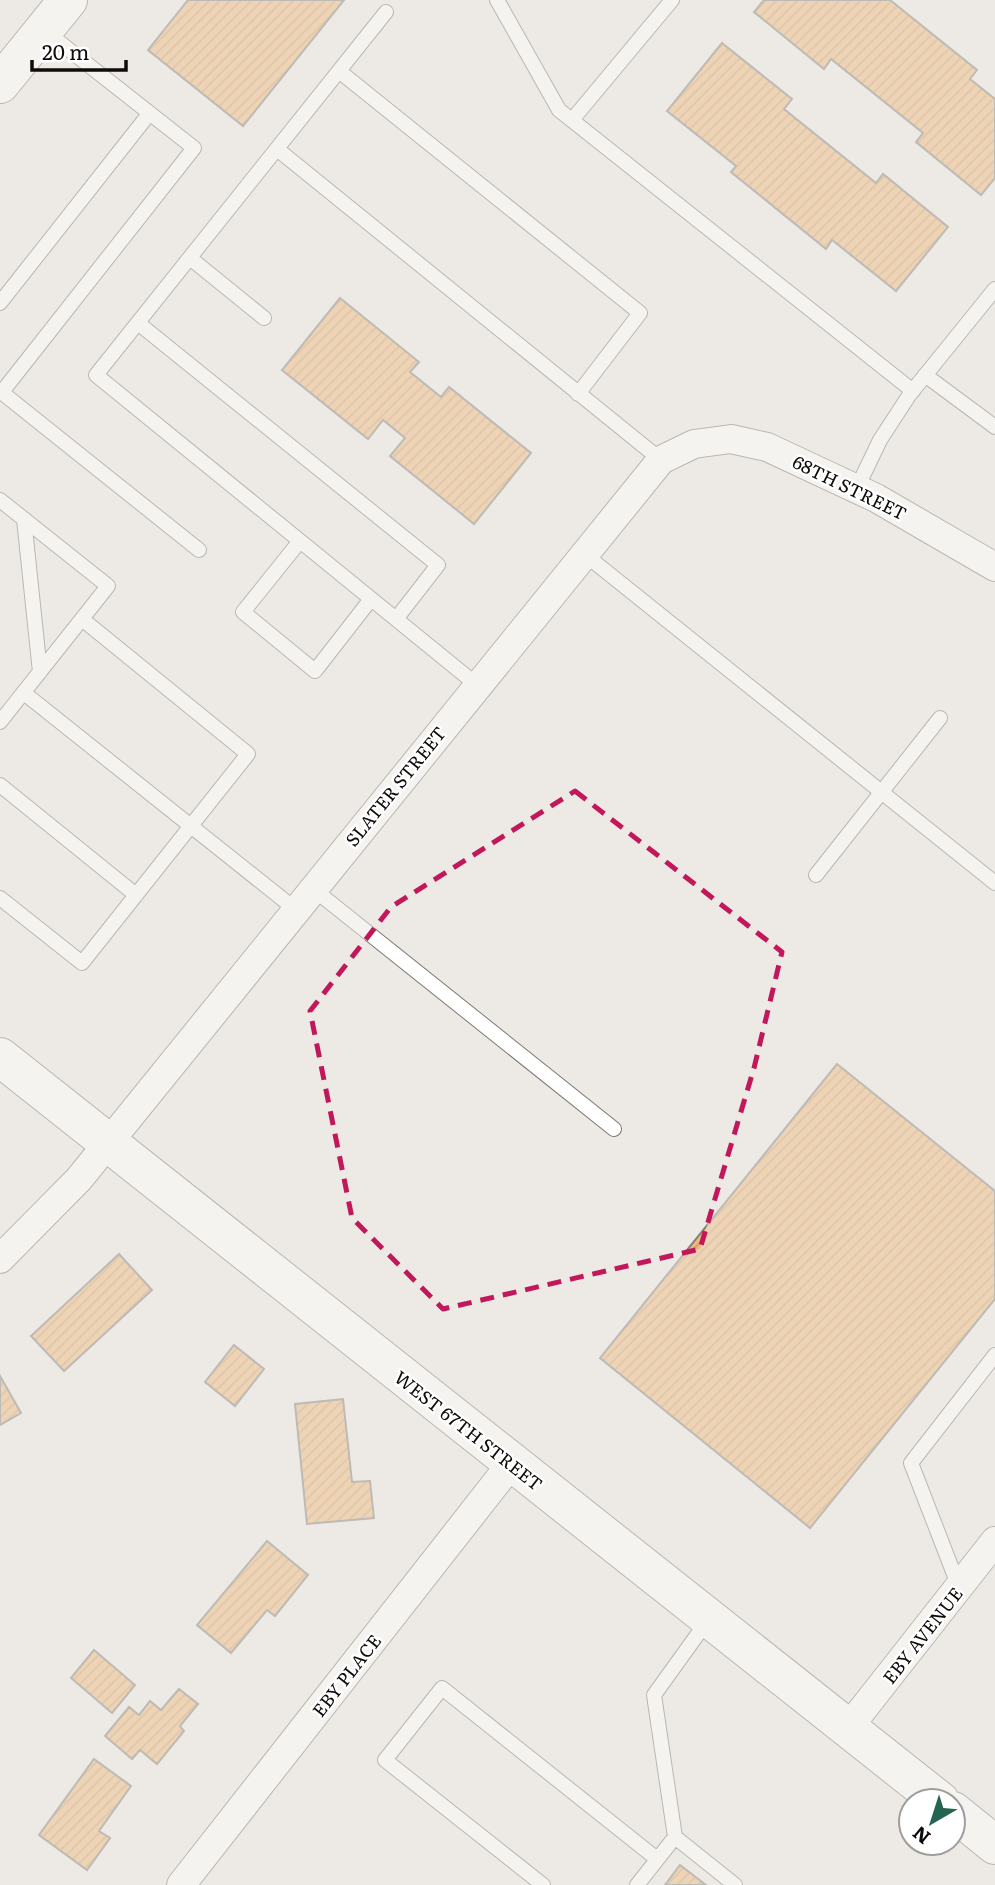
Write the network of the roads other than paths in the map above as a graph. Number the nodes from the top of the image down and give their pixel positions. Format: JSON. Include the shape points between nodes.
{"nodes":[{"id":1,"x":68,"y":0,"type":"edge"},
{"id":2,"x":497,"y":0,"type":"edge"},
{"id":3,"x":673,"y":0,"type":"edge"},
{"id":4,"x":386,"y":12,"type":"dead end"},
{"id":5,"x":44,"y":30,"type":"junction"},
{"id":6,"x":339,"y":71,"type":"junction"},
{"id":7,"x":0,"y":84,"type":"edge"},
{"id":8,"x":149,"y":114,"type":"junction"},
{"id":9,"x":572,"y":120,"type":"junction"},
{"id":10,"x":277,"y":149,"type":"junction"},
{"id":11,"x":190,"y":258,"type":"junction"},
{"id":12,"x":995,"y":289,"type":"edge"},
{"id":13,"x":0,"y":303,"type":"edge"},
{"id":14,"x":264,"y":318,"type":"dead end"},
{"id":15,"x":138,"y":323,"type":"junction"},
{"id":16,"x":925,"y":375,"type":"junction"},
{"id":17,"x":1,"y":391,"type":"edge"},
{"id":18,"x":913,"y":391,"type":"junction"},
{"id":19,"x":578,"y":394,"type":"junction"},
{"id":20,"x":995,"y":427,"type":"edge"},
{"id":21,"x":694,"y":444,"type":"joint"},
{"id":22,"x":661,"y":460,"type":"junction"},
{"id":23,"x":856,"y":488,"type":"junction"},
{"id":24,"x":0,"y":500,"type":"edge"},
{"id":25,"x":24,"y":519,"type":"junction"},
{"id":26,"x":300,"y":541,"type":"junction"},
{"id":27,"x":199,"y":550,"type":"dead end"},
{"id":28,"x":583,"y":553,"type":"junction"},
{"id":29,"x":995,"y":567,"type":"edge"},
{"id":30,"x":371,"y":599,"type":"junction"},
{"id":31,"x":82,"y":619,"type":"junction"},
{"id":32,"x":396,"y":619,"type":"junction"},
{"id":33,"x":40,"y":672,"type":"junction"},
{"id":34,"x":477,"y":685,"type":"junction"},
{"id":35,"x":24,"y":692,"type":"junction"},
{"id":36,"x":940,"y":718,"type":"dead end"},
{"id":37,"x":0,"y":722,"type":"edge"},
{"id":38,"x":0,"y":785,"type":"edge"},
{"id":39,"x":881,"y":792,"type":"junction"},
{"id":40,"x":191,"y":826,"type":"junction"},
{"id":41,"x":816,"y":875,"type":"dead end"},
{"id":42,"x":995,"y":883,"type":"edge"},
{"id":43,"x":136,"y":895,"type":"junction"},
{"id":44,"x":0,"y":898,"type":"edge"},
{"id":45,"x":304,"y":899,"type":"junction"},
{"id":46,"x":0,"y":1057,"type":"edge"},
{"id":47,"x":614,"y":1129,"type":"dead end"},
{"id":48,"x":108,"y":1142,"type":"junction"},
{"id":49,"x":0,"y":1259,"type":"edge"},
{"id":50,"x":995,"y":1354,"type":"edge"},
{"id":51,"x":511,"y":1464,"type":"junction"},
{"id":52,"x":995,"y":1541,"type":"edge"},
{"id":53,"x":959,"y":1587,"type":"junction"},
{"id":54,"x":709,"y":1619,"type":"junction"},
{"id":55,"x":848,"y":1728,"type":"junction"},
{"id":56,"x":922,"y":1787,"type":"edge"},
{"id":57,"x":967,"y":1822,"type":"edge"},
{"id":58,"x":675,"y":1837,"type":"junction"},
{"id":59,"x":995,"y":1845,"type":"edge"},
{"id":60,"x":657,"y":1859,"type":"junction"},
{"id":61,"x":181,"y":1885,"type":"edge"},
{"id":62,"x":543,"y":1885,"type":"edge"},
{"id":63,"x":637,"y":1885,"type":"edge"},
{"id":64,"x":735,"y":1885,"type":"edge"}],
"edges":[{"from":1,"to":5,"type":"street"},
{"from":2,"to":9,"type":"lane","via":[[559,110]]},
{"from":3,"to":9,"type":"lane"},
{"from":4,"to":6,"type":"lane"},
{"from":5,"to":7,"type":"street"},
{"from":5,"to":8,"type":"lane"},
{"from":6,"to":10,"type":"lane"},
{"from":6,"to":19,"type":"lane","via":[[640,313]]},
{"from":8,"to":13,"type":"lane"},
{"from":8,"to":17,"type":"lane","via":[[194,148]]},
{"from":9,"to":18,"type":"lane"},
{"from":10,"to":11,"type":"lane"},
{"from":10,"to":19,"type":"lane"},
{"from":11,"to":14,"type":"lane"},
{"from":11,"to":15,"type":"lane"},
{"from":12,"to":16,"type":"lane"},
{"from":15,"to":26,"type":"lane","via":[[96,375]]},
{"from":15,"to":32,"type":"lane","via":[[438,565]]},
{"from":16,"to":18,"type":"lane"},
{"from":16,"to":20,"type":"lane"},
{"from":17,"to":27,"type":"lane"},
{"from":18,"to":23,"type":"lane","via":[[880,440]]},
{"from":19,"to":22,"type":"lane"},
{"from":21,"to":22,"type":"street","name":"SLATER STREET"},
{"from":21,"to":23,"type":"street","name":"68TH STREET","via":[[731,439],[766,447]]},
{"from":22,"to":28,"type":"street","name":"SLATER STREET"},
{"from":23,"to":29,"type":"street","name":"68TH STREET"},
{"from":24,"to":25,"type":"lane"},
{"from":25,"to":31,"type":"lane","via":[[108,586]]},
{"from":25,"to":33,"type":"lane"},
{"from":26,"to":30,"type":"lane"},
{"from":26,"to":30,"type":"lane","via":[[243,612],[315,671]]},
{"from":28,"to":34,"type":"street","name":"SLATER STREET"},
{"from":28,"to":39,"type":"lane"},
{"from":30,"to":32,"type":"lane"},
{"from":31,"to":33,"type":"lane"},
{"from":31,"to":40,"type":"lane","via":[[248,754]]},
{"from":32,"to":34,"type":"lane"},
{"from":33,"to":35,"type":"lane"},
{"from":34,"to":45,"type":"street","name":"SLATER STREET"},
{"from":35,"to":37,"type":"lane"},
{"from":35,"to":40,"type":"lane"},
{"from":36,"to":39,"type":"lane"},
{"from":38,"to":43,"type":"lane"},
{"from":39,"to":41,"type":"lane"},
{"from":39,"to":42,"type":"lane"},
{"from":40,"to":43,"type":"lane"},
{"from":40,"to":45,"type":"lane"},
{"from":43,"to":44,"type":"lane","via":[[82,963]]},
{"from":45,"to":47,"type":"lane"},
{"from":45,"to":48,"type":"street","name":"SLATER STREET"},
{"from":46,"to":48,"type":"street","name":"WEST 67TH STREET"},
{"from":48,"to":49,"type":"street","name":"SLATER STREET","via":[[79,1179]]},
{"from":48,"to":51,"type":"street","name":"WEST 67TH STREET"},
{"from":50,"to":53,"type":"lane","via":[[911,1463]]},
{"from":51,"to":54,"type":"street","name":"WEST 67TH STREET"},
{"from":51,"to":61,"type":"street","name":"EBY PLACE"},
{"from":52,"to":53,"type":"street","name":"EBY AVENUE"},
{"from":53,"to":55,"type":"street","name":"EBY AVENUE"},
{"from":54,"to":55,"type":"street","name":"WEST 67TH STREET"},
{"from":54,"to":58,"type":"lane","via":[[654,1695]]},
{"from":55,"to":56,"type":"street","name":"WEST 67TH STREET"},
{"from":57,"to":59,"type":"street"},
{"from":58,"to":60,"type":"lane"},
{"from":58,"to":64,"type":"lane"},
{"from":60,"to":62,"type":"lane","via":[[442,1688],[385,1760]]},
{"from":60,"to":63,"type":"lane"}]}
